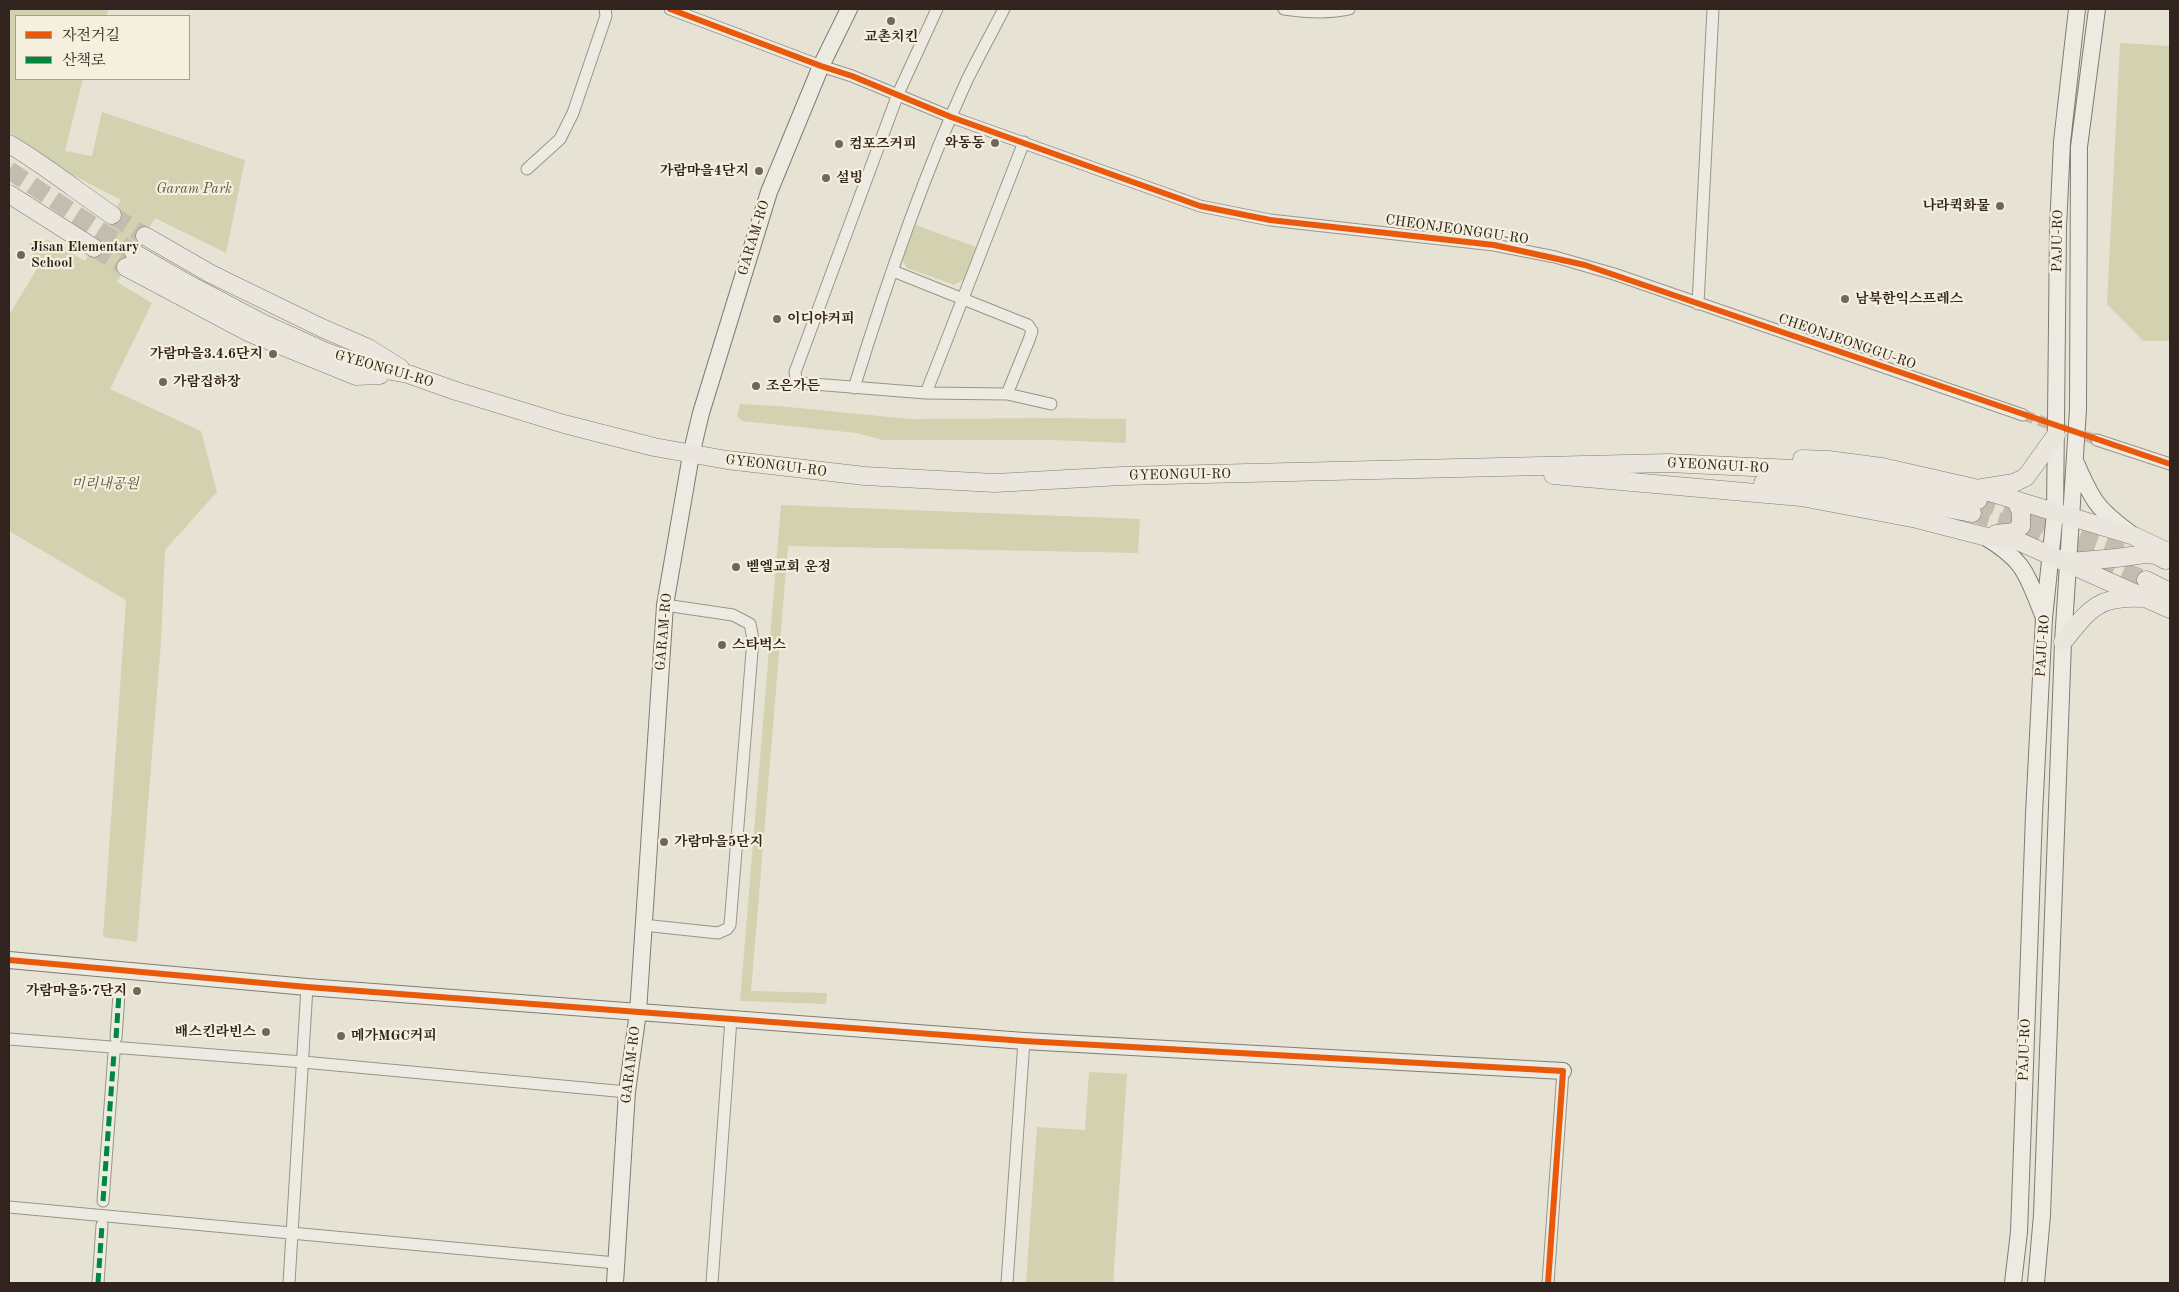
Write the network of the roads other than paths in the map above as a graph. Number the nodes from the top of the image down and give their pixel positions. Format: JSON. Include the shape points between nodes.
{"nodes":[{"id":1,"x":670,"y":9,"type":"edge"},
{"id":2,"x":849,"y":9,"type":"edge"},
{"id":3,"x":937,"y":9,"type":"edge"},
{"id":4,"x":1004,"y":9,"type":"edge"},
{"id":5,"x":1284,"y":9,"type":"edge"},
{"id":6,"x":1349,"y":9,"type":"edge"},
{"id":7,"x":1712,"y":9,"type":"edge"},
{"id":8,"x":2077,"y":9,"type":"edge"},
{"id":9,"x":2096,"y":9,"type":"edge"},
{"id":10,"x":608,"y":11,"type":"edge"},
{"id":11,"x":821,"y":66,"type":"junction"},
{"id":12,"x":898,"y":94,"type":"junction"},
{"id":13,"x":951,"y":117,"type":"junction"},
{"id":14,"x":1024,"y":142,"type":"junction"},
{"id":15,"x":9,"y":144,"type":"edge"},
{"id":16,"x":527,"y":169,"type":"dead end"},
{"id":17,"x":9,"y":194,"type":"edge"},
{"id":18,"x":112,"y":215,"type":"tunnel mouth"},
{"id":19,"x":145,"y":236,"type":"tunnel mouth"},
{"id":20,"x":94,"y":248,"type":"tunnel mouth"},
{"id":21,"x":130,"y":260,"type":"tunnel mouth"},
{"id":22,"x":892,"y":271,"type":"junction"},
{"id":23,"x":963,"y":298,"type":"junction"},
{"id":24,"x":1698,"y":304,"type":"junction"},
{"id":25,"x":408,"y":374,"type":"junction"},
{"id":26,"x":854,"y":388,"type":"junction"},
{"id":27,"x":926,"y":393,"type":"junction"},
{"id":28,"x":1007,"y":394,"type":"junction"},
{"id":29,"x":1051,"y":404,"type":"dead end"},
{"id":30,"x":2022,"y":415,"type":"tunnel mouth"},
{"id":31,"x":2056,"y":435,"type":"junction"},
{"id":32,"x":2098,"y":440,"type":"tunnel mouth"},
{"id":33,"x":691,"y":455,"type":"junction"},
{"id":34,"x":2075,"y":461,"type":"junction"},
{"id":35,"x":2170,"y":464,"type":"edge"},
{"id":36,"x":1555,"y":470,"type":"junction"},
{"id":37,"x":1976,"y":501,"type":"junction"},
{"id":38,"x":2016,"y":501,"type":"junction"},
{"id":39,"x":2063,"y":516,"type":"junction"},
{"id":40,"x":1982,"y":535,"type":"junction"},
{"id":41,"x":2134,"y":536,"type":"junction"},
{"id":42,"x":2170,"y":553,"type":"edge"},
{"id":43,"x":2059,"y":559,"type":"junction"},
{"id":44,"x":2170,"y":563,"type":"edge"},
{"id":45,"x":2170,"y":574,"type":"edge"},
{"id":46,"x":2170,"y":592,"type":"edge"},
{"id":47,"x":2148,"y":598,"type":"junction"},
{"id":48,"x":665,"y":604,"type":"junction"},
{"id":49,"x":2170,"y":609,"type":"edge"},
{"id":50,"x":2044,"y":618,"type":"junction"},
{"id":51,"x":2063,"y":642,"type":"junction"},
{"id":52,"x":643,"y":925,"type":"junction"},
{"id":53,"x":9,"y":960,"type":"edge"},
{"id":54,"x":307,"y":987,"type":"junction"},
{"id":55,"x":119,"y":994,"type":"dead end"},
{"id":56,"x":638,"y":1012,"type":"junction"},
{"id":57,"x":731,"y":1019,"type":"junction"},
{"id":58,"x":116,"y":1038,"type":"dead end"},
{"id":59,"x":9,"y":1039,"type":"edge"},
{"id":60,"x":1024,"y":1041,"type":"junction"},
{"id":61,"x":114,"y":1053,"type":"dead end"},
{"id":62,"x":303,"y":1062,"type":"junction"},
{"id":63,"x":1563,"y":1071,"type":"joint"},
{"id":64,"x":627,"y":1092,"type":"junction"},
{"id":65,"x":103,"y":1201,"type":"dead end"},
{"id":66,"x":9,"y":1207,"type":"edge"},
{"id":67,"x":102,"y":1225,"type":"dead end"},
{"id":68,"x":292,"y":1232,"type":"junction"},
{"id":69,"x":616,"y":1262,"type":"junction"},
{"id":70,"x":98,"y":1283,"type":"edge"},
{"id":71,"x":289,"y":1283,"type":"edge"},
{"id":72,"x":615,"y":1283,"type":"edge"},
{"id":73,"x":712,"y":1283,"type":"edge"},
{"id":74,"x":1007,"y":1283,"type":"edge"},
{"id":75,"x":1548,"y":1283,"type":"edge"},
{"id":76,"x":2013,"y":1283,"type":"edge"},
{"id":77,"x":2036,"y":1283,"type":"edge"}],
"edges":[{"from":1,"to":11,"type":"street","name":"CHEONJEONGGU-RO"},
{"from":2,"to":11,"type":"street","name":"GARAM-RO"},
{"from":3,"to":12,"type":"street"},
{"from":4,"to":13,"type":"street"},
{"from":5,"to":6,"type":"street","via":[[1304,12]]},
{"from":7,"to":24,"type":"street"},
{"from":8,"to":31,"type":"street","name":"PAJU-RO","via":[[2062,142]]},
{"from":9,"to":34,"type":"street","name":"PAJU-RO","via":[[2079,147]]},
{"from":10,"to":16,"type":"street","via":[[573,113],[560,140]]},
{"from":11,"to":12,"type":"street","name":"CHEONJEONGGU-RO"},
{"from":11,"to":33,"type":"street","name":"GARAM-RO","via":[[769,192],[701,412]]},
{"from":12,"to":13,"type":"street","name":"CHEONJEONGGU-RO"},
{"from":12,"to":26,"type":"street","via":[[795,372],[801,383]]},
{"from":13,"to":14,"type":"street","name":"CHEONJEONGGU-RO"},
{"from":13,"to":22,"type":"street"},
{"from":14,"to":23,"type":"street"},
{"from":14,"to":24,"type":"street","name":"CHEONJEONGGU-RO","via":[[1200,206],[1270,220],[1513,249],[1585,265]]},
{"from":15,"to":18,"type":"main road"},
{"from":17,"to":20,"type":"main road"},
{"from":19,"to":25,"type":"main road","via":[[211,274],[368,348]]},
{"from":21,"to":25,"type":"main road","via":[[250,333],[356,376]]},
{"from":22,"to":23,"type":"street"},
{"from":22,"to":26,"type":"street"},
{"from":23,"to":27,"type":"street"},
{"from":23,"to":28,"type":"street","via":[[1028,325],[1032,331]]},
{"from":24,"to":30,"type":"street","name":"CHEONJEONGGU-RO"},
{"from":25,"to":33,"type":"main road","name":"GYEONGUI-RO","via":[[564,424]]},
{"from":26,"to":27,"type":"street"},
{"from":27,"to":28,"type":"street"},
{"from":28,"to":29,"type":"street"},
{"from":31,"to":37,"type":"main road","via":[[2026,477]]},
{"from":31,"to":39,"type":"street","name":"PAJU-RO"},
{"from":32,"to":35,"type":"street"},
{"from":33,"to":36,"type":"main road","name":"GYEONGUI-RO","via":[[865,476],[995,483],[1122,476]]},
{"from":33,"to":48,"type":"street","name":"GARAM-RO"},
{"from":34,"to":39,"type":"street","name":"PAJU-RO"},
{"from":34,"to":41,"type":"street","via":[[2096,504],[2106,516]]},
{"from":36,"to":37,"type":"main road","name":"GYEONGUI-RO","via":[[1799,484],[1884,495]]},
{"from":36,"to":37,"type":"main road","via":[[1658,451],[1828,460],[1882,468]]},
{"from":36,"to":40,"type":"main road","via":[[1800,497]]},
{"from":37,"to":38,"type":"main road"},
{"from":38,"to":39,"type":"main road"},
{"from":38,"to":40,"type":"main road","via":[[2022,520],[2017,531]]},
{"from":39,"to":41,"type":"main road"},
{"from":39,"to":43,"type":"street","name":"PAJU-RO"},
{"from":40,"to":43,"type":"main road","via":[[2018,541]]},
{"from":40,"to":50,"type":"street","via":[[2008,551],[2022,566]]},
{"from":41,"to":42,"type":"main road"},
{"from":43,"to":44,"type":"main road","via":[[2145,554],[2156,555]]},
{"from":43,"to":47,"type":"main road"},
{"from":43,"to":50,"type":"street","name":"PAJU-RO"},
{"from":43,"to":51,"type":"street","name":"PAJU-RO"},
{"from":45,"to":46,"type":"main road","via":[[2148,571]]},
{"from":47,"to":49,"type":"main road"},
{"from":47,"to":51,"type":"main road","via":[[2106,600],[2080,620]]},
{"from":48,"to":52,"type":"street","name":"GARAM-RO"},
{"from":48,"to":52,"type":"street","via":[[738,616],[750,624],[753,639],[730,925],[718,933]]},
{"from":50,"to":76,"type":"street","name":"PAJU-RO","via":[[2019,1232]]},
{"from":51,"to":77,"type":"street","name":"PAJU-RO","via":[[2043,1196]]},
{"from":52,"to":56,"type":"street","name":"GARAM-RO"},
{"from":53,"to":54,"type":"street"},
{"from":54,"to":56,"type":"street"},
{"from":54,"to":62,"type":"street"},
{"from":55,"to":58,"type":"street"},
{"from":56,"to":57,"type":"street"},
{"from":56,"to":64,"type":"street","name":"GARAM-RO"},
{"from":57,"to":60,"type":"street"},
{"from":57,"to":73,"type":"street"},
{"from":59,"to":62,"type":"street"},
{"from":60,"to":63,"type":"street"},
{"from":60,"to":74,"type":"street"},
{"from":61,"to":65,"type":"street"},
{"from":62,"to":64,"type":"street"},
{"from":62,"to":68,"type":"street"},
{"from":63,"to":75,"type":"street"},
{"from":64,"to":69,"type":"street","name":"GARAM-RO"},
{"from":66,"to":68,"type":"street"},
{"from":67,"to":70,"type":"street"},
{"from":68,"to":69,"type":"street"},
{"from":68,"to":71,"type":"street"},
{"from":69,"to":72,"type":"street","name":"GARAM-RO"}]}
